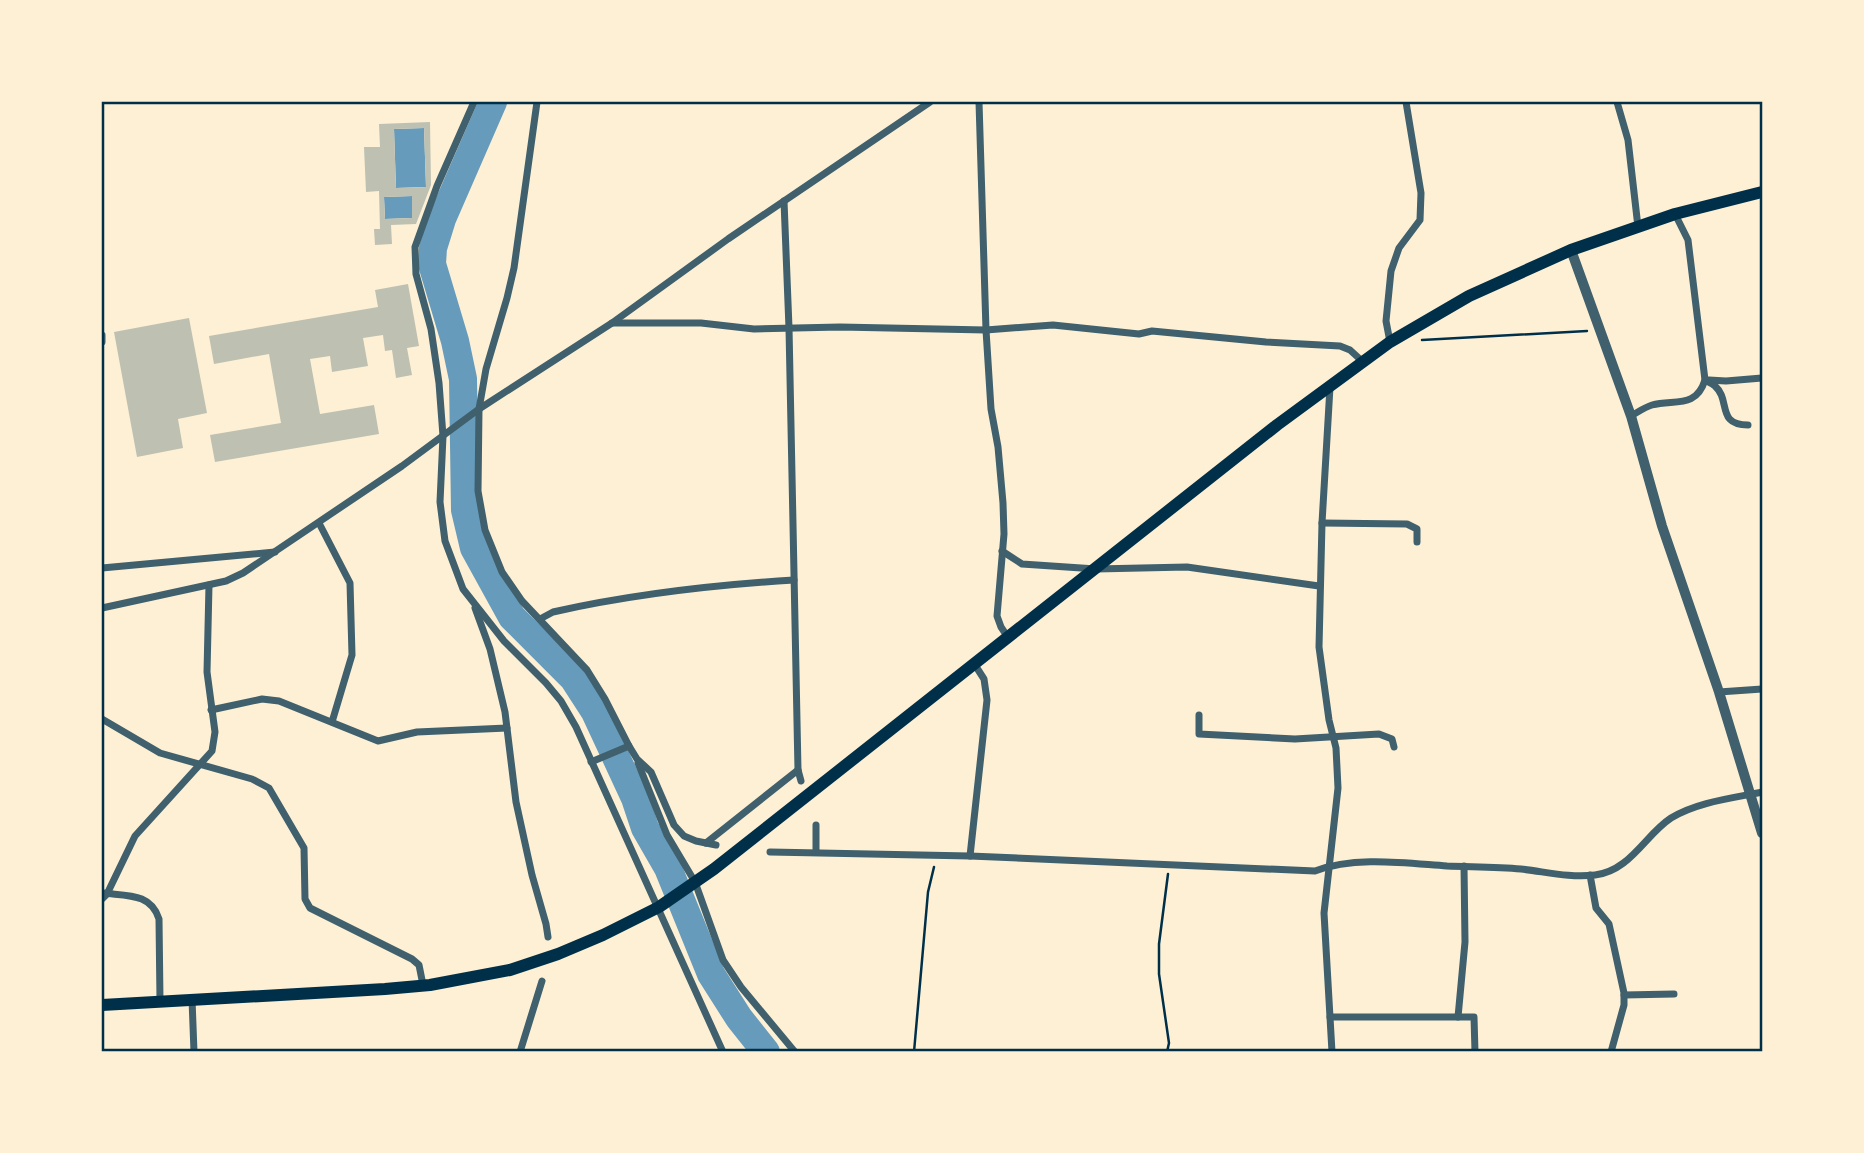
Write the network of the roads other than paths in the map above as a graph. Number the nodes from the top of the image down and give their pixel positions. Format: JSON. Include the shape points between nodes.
{"nodes":[{"id":1,"x":474,"y":102,"type":"edge"},
{"id":2,"x":537,"y":102,"type":"edge"},
{"id":3,"x":930,"y":102,"type":"edge"},
{"id":4,"x":979,"y":102,"type":"edge"},
{"id":5,"x":1406,"y":102,"type":"edge"},
{"id":6,"x":1617,"y":102,"type":"edge"},
{"id":7,"x":1762,"y":192,"type":"edge"},
{"id":8,"x":784,"y":201,"type":"junction"},
{"id":9,"x":1675,"y":214,"type":"junction"},
{"id":10,"x":1638,"y":227,"type":"junction"},
{"id":11,"x":1571,"y":250,"type":"junction"},
{"id":12,"x":612,"y":323,"type":"junction"},
{"id":13,"x":789,"y":328,"type":"junction"},
{"id":14,"x":986,"y":330,"type":"junction"},
{"id":15,"x":102,"y":335,"type":"edge"},
{"id":16,"x":102,"y":342,"type":"edge"},
{"id":17,"x":1390,"y":342,"type":"junction"},
{"id":18,"x":1362,"y":361,"type":"junction"},
{"id":19,"x":1762,"y":378,"type":"edge"},
{"id":20,"x":1705,"y":380,"type":"junction"},
{"id":21,"x":1330,"y":386,"type":"junction"},
{"id":22,"x":477,"y":411,"type":"junction"},
{"id":23,"x":1631,"y":416,"type":"junction"},
{"id":24,"x":1748,"y":425,"type":"dead end"},
{"id":25,"x":445,"y":435,"type":"junction"},
{"id":26,"x":319,"y":523,"type":"junction"},
{"id":27,"x":1322,"y":523,"type":"junction"},
{"id":28,"x":1417,"y":542,"type":"dead end"},
{"id":29,"x":1002,"y":551,"type":"junction"},
{"id":30,"x":276,"y":552,"type":"junction"},
{"id":31,"x":102,"y":568,"type":"edge"},
{"id":32,"x":1096,"y":569,"type":"junction"},
{"id":33,"x":794,"y":580,"type":"junction"},
{"id":34,"x":209,"y":585,"type":"junction"},
{"id":35,"x":1319,"y":586,"type":"junction"},
{"id":36,"x":472,"y":601,"type":"junction"},
{"id":37,"x":102,"y":608,"type":"edge"},
{"id":38,"x":540,"y":619,"type":"junction"},
{"id":39,"x":1009,"y":639,"type":"junction"},
{"id":40,"x":975,"y":666,"type":"junction"},
{"id":41,"x":1762,"y":689,"type":"edge"},
{"id":42,"x":1719,"y":692,"type":"junction"},
{"id":43,"x":211,"y":710,"type":"junction"},
{"id":44,"x":1199,"y":715,"type":"dead end"},
{"id":45,"x":102,"y":719,"type":"edge"},
{"id":46,"x":332,"y":722,"type":"junction"},
{"id":47,"x":507,"y":728,"type":"junction"},
{"id":48,"x":1333,"y":738,"type":"junction"},
{"id":49,"x":1394,"y":747,"type":"dead end"},
{"id":50,"x":625,"y":748,"type":"junction"},
{"id":51,"x":637,"y":759,"type":"junction"},
{"id":52,"x":594,"y":760,"type":"junction"},
{"id":53,"x":200,"y":766,"type":"junction"},
{"id":54,"x":797,"y":770,"type":"junction"},
{"id":55,"x":801,"y":781,"type":"dead end"},
{"id":56,"x":1757,"y":793,"type":"edge"},
{"id":57,"x":816,"y":825,"type":"dead end"},
{"id":58,"x":1762,"y":833,"type":"edge"},
{"id":59,"x":706,"y":844,"type":"junction"},
{"id":60,"x":716,"y":845,"type":"dead end"},
{"id":61,"x":770,"y":852,"type":"dead end"},
{"id":62,"x":816,"y":852,"type":"junction"},
{"id":63,"x":970,"y":856,"type":"junction"},
{"id":64,"x":1331,"y":865,"type":"junction"},
{"id":65,"x":1464,"y":866,"type":"junction"},
{"id":66,"x":1590,"y":875,"type":"junction"},
{"id":67,"x":692,"y":884,"type":"junction"},
{"id":68,"x":103,"y":895,"type":"edge"},
{"id":69,"x":664,"y":903,"type":"junction"},
{"id":70,"x":548,"y":937,"type":"dead end"},
{"id":71,"x":542,"y":981,"type":"dead end"},
{"id":72,"x":423,"y":985,"type":"junction"},
{"id":73,"x":1674,"y":994,"type":"dead end"},
{"id":74,"x":1624,"y":995,"type":"junction"},
{"id":75,"x":192,"y":999,"type":"junction"},
{"id":76,"x":160,"y":1000,"type":"junction"},
{"id":77,"x":102,"y":1005,"type":"edge"},
{"id":78,"x":1330,"y":1017,"type":"junction"},
{"id":79,"x":1458,"y":1017,"type":"junction"},
{"id":80,"x":194,"y":1052,"type":"edge"},
{"id":81,"x":520,"y":1052,"type":"edge"},
{"id":82,"x":723,"y":1052,"type":"edge"},
{"id":83,"x":795,"y":1052,"type":"edge"},
{"id":84,"x":1332,"y":1052,"type":"edge"},
{"id":85,"x":1475,"y":1052,"type":"edge"},
{"id":86,"x":1611,"y":1052,"type":"edge"}],
"edges":[{"from":1,"to":25,"type":"street","via":[[415,247]]},
{"from":2,"to":22,"type":"street","via":[[514,268]]},
{"from":3,"to":8,"type":"street"},
{"from":4,"to":14,"type":"street"},
{"from":5,"to":17,"type":"street","via":[[1421,193],[1419,220],[1399,248],[1391,271],[1386,321]]},
{"from":6,"to":10,"type":"street","via":[[1628,140]]},
{"from":7,"to":9,"type":"main road"},
{"from":8,"to":12,"type":"street"},
{"from":8,"to":13,"type":"street"},
{"from":9,"to":10,"type":"main road"},
{"from":9,"to":20,"type":"street","via":[[1688,240]]},
{"from":10,"to":11,"type":"main road"},
{"from":11,"to":17,"type":"main road","via":[[1469,296]]},
{"from":11,"to":23,"type":"street"},
{"from":12,"to":13,"type":"street"},
{"from":12,"to":22,"type":"street"},
{"from":13,"to":14,"type":"street"},
{"from":13,"to":33,"type":"street"},
{"from":14,"to":18,"type":"street","via":[[1073,326],[1340,346]]},
{"from":14,"to":29,"type":"street","via":[[1003,503]]},
{"from":15,"to":16,"type":"street"},
{"from":17,"to":18,"type":"main road"},
{"from":18,"to":21,"type":"main road"},
{"from":19,"to":20,"type":"street"},
{"from":20,"to":23,"type":"street","via":[[1696,396],[1652,405]]},
{"from":20,"to":24,"type":"street","via":[[1717,387],[1730,421]]},
{"from":21,"to":27,"type":"street"},
{"from":21,"to":32,"type":"main road"},
{"from":22,"to":25,"type":"street"},
{"from":22,"to":38,"type":"street","via":[[478,491],[485,530],[502,572]]},
{"from":23,"to":42,"type":"street","via":[[1662,526]]},
{"from":25,"to":26,"type":"street"},
{"from":25,"to":36,"type":"street","via":[[440,502],[445,541]]},
{"from":26,"to":30,"type":"street"},
{"from":26,"to":46,"type":"street","via":[[349,583],[352,654]]},
{"from":27,"to":28,"type":"street","via":[[1407,524],[1417,529]]},
{"from":27,"to":35,"type":"street"},
{"from":29,"to":32,"type":"street","via":[[1022,565]]},
{"from":29,"to":39,"type":"street","via":[[997,616]]},
{"from":30,"to":31,"type":"street"},
{"from":30,"to":34,"type":"street","via":[[243,573]]},
{"from":32,"to":35,"type":"street","via":[[1187,567]]},
{"from":32,"to":39,"type":"main road"},
{"from":33,"to":38,"type":"street","via":[[656,593],[553,612]]},
{"from":33,"to":54,"type":"street"},
{"from":34,"to":37,"type":"street"},
{"from":34,"to":43,"type":"street"},
{"from":35,"to":48,"type":"street","via":[[1319,647]]},
{"from":36,"to":47,"type":"street","via":[[490,649]]},
{"from":36,"to":52,"type":"street","via":[[561,701]]},
{"from":38,"to":50,"type":"street","via":[[587,670],[606,699]]},
{"from":39,"to":40,"type":"main road"},
{"from":40,"to":63,"type":"street","via":[[984,679],[987,700]]},
{"from":40,"to":67,"type":"main road"},
{"from":41,"to":42,"type":"street"},
{"from":42,"to":56,"type":"street"},
{"from":43,"to":46,"type":"street","via":[[262,699]]},
{"from":43,"to":53,"type":"street","via":[[215,741]]},
{"from":44,"to":48,"type":"street","via":[[1199,734]]},
{"from":45,"to":53,"type":"street","via":[[160,753]]},
{"from":46,"to":47,"type":"street","via":[[378,741],[417,732]]},
{"from":47,"to":70,"type":"street","via":[[516,802]]},
{"from":48,"to":49,"type":"street","via":[[1379,734],[1392,739]]},
{"from":48,"to":64,"type":"street","via":[[1338,788]]},
{"from":50,"to":51,"type":"street"},
{"from":50,"to":52,"type":"street"},
{"from":51,"to":59,"type":"street","via":[[651,772],[674,824],[684,836]]},
{"from":51,"to":67,"type":"street"},
{"from":52,"to":69,"type":"street"},
{"from":53,"to":68,"type":"street","via":[[135,836]]},
{"from":53,"to":72,"type":"street","via":[[269,788],[304,848],[305,898],[310,908],[412,959],[419,965]]},
{"from":54,"to":55,"type":"street"},
{"from":54,"to":59,"type":"street"},
{"from":56,"to":58,"type":"street"},
{"from":56,"to":66,"type":"street","via":[[1690,808],[1658,827],[1633,856],[1614,869]]},
{"from":57,"to":62,"type":"street"},
{"from":59,"to":60,"type":"street"},
{"from":61,"to":62,"type":"street"},
{"from":62,"to":63,"type":"street"},
{"from":63,"to":64,"type":"street","via":[[1315,871]]},
{"from":64,"to":65,"type":"street"},
{"from":64,"to":78,"type":"street","via":[[1324,914]]},
{"from":65,"to":66,"type":"street"},
{"from":65,"to":79,"type":"street","via":[[1465,942]]},
{"from":66,"to":74,"type":"street","via":[[1596,908],[1609,924]]},
{"from":67,"to":69,"type":"main road"},
{"from":67,"to":83,"type":"street","via":[[723,960]]},
{"from":68,"to":76,"type":"street","via":[[147,900],[156,908]]},
{"from":69,"to":72,"type":"main road","via":[[546,958],[510,970]]},
{"from":69,"to":82,"type":"street","via":[[668,935]]},
{"from":71,"to":81,"type":"street"},
{"from":72,"to":75,"type":"main road"},
{"from":73,"to":74,"type":"street"},
{"from":74,"to":86,"type":"street"},
{"from":75,"to":76,"type":"main road"},
{"from":75,"to":80,"type":"street"},
{"from":76,"to":77,"type":"main road"},
{"from":78,"to":79,"type":"street"},
{"from":78,"to":84,"type":"street"},
{"from":79,"to":85,"type":"street","via":[[1474,1017]]}]}
